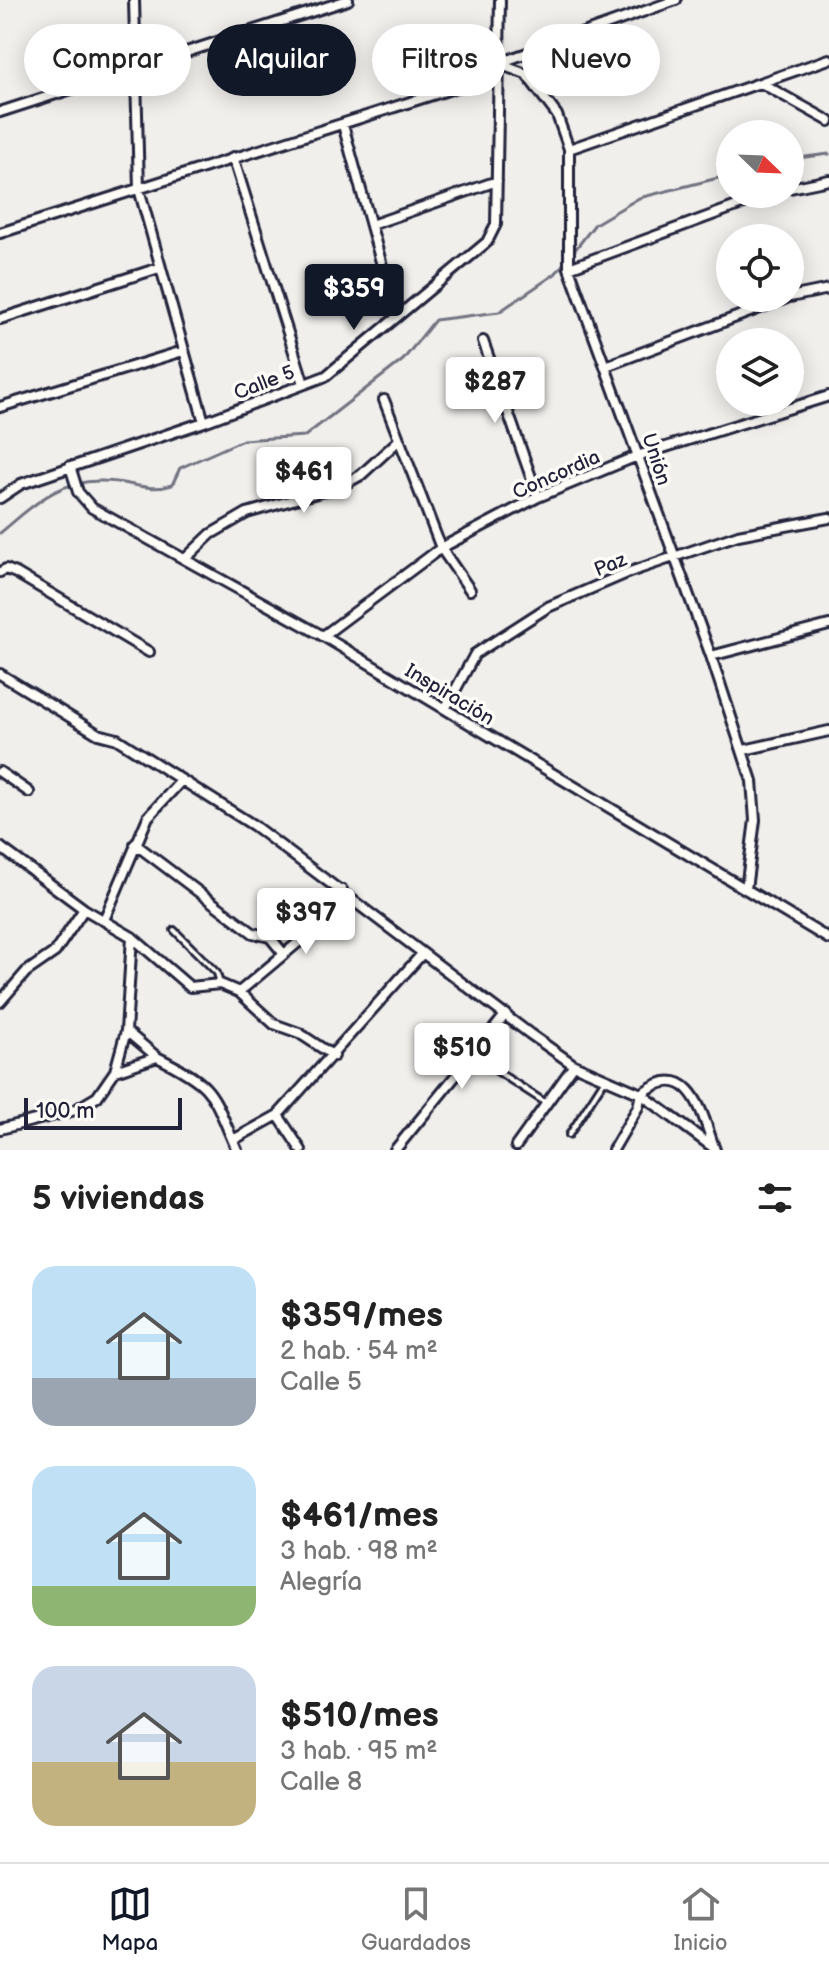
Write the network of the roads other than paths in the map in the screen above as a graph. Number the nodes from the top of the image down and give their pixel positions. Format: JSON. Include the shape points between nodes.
{"nodes":[{"id":1,"x":134,"y":0,"type":"edge"},
{"id":2,"x":348,"y":0,"type":"edge"},
{"id":3,"x":500,"y":0,"type":"edge"},
{"id":4,"x":676,"y":0,"type":"edge"},
{"id":5,"x":134,"y":24,"type":"edge"},
{"id":6,"x":500,"y":24,"type":"edge"},
{"id":7,"x":191,"y":51,"type":"edge"},
{"id":8,"x":829,"y":59,"type":"edge"},
{"id":9,"x":506,"y":61,"type":"edge"},
{"id":10,"x":506,"y":67,"type":"edge"},
{"id":11,"x":761,"y":83,"type":"junction"},
{"id":12,"x":50,"y":96,"type":"edge"},
{"id":13,"x":136,"y":96,"type":"edge"},
{"id":14,"x":431,"y":96,"type":"edge"},
{"id":15,"x":498,"y":96,"type":"edge"},
{"id":16,"x":0,"y":112,"type":"edge"},
{"id":17,"x":829,"y":121,"type":"edge"},
{"id":18,"x":343,"y":125,"type":"junction"},
{"id":19,"x":569,"y":149,"type":"junction"},
{"id":20,"x":233,"y":157,"type":"junction"},
{"id":21,"x":829,"y":180,"type":"edge"},
{"id":22,"x":497,"y":181,"type":"junction"},
{"id":23,"x":804,"y":185,"type":"edge"},
{"id":24,"x":139,"y":189,"type":"junction"},
{"id":25,"x":731,"y":208,"type":"edge"},
{"id":26,"x":371,"y":225,"type":"junction"},
{"id":27,"x":0,"y":233,"type":"edge"},
{"id":28,"x":159,"y":268,"type":"junction"},
{"id":29,"x":569,"y":268,"type":"junction"},
{"id":30,"x":829,"y":289,"type":"edge"},
{"id":31,"x":804,"y":294,"type":"edge"},
{"id":32,"x":748,"y":312,"type":"edge"},
{"id":33,"x":396,"y":316,"type":"junction"},
{"id":34,"x":0,"y":319,"type":"edge"},
{"id":35,"x":483,"y":341,"type":"dead end"},
{"id":36,"x":183,"y":351,"type":"junction"},
{"id":37,"x":606,"y":366,"type":"junction"},
{"id":38,"x":304,"y":384,"type":"junction"},
{"id":39,"x":829,"y":396,"type":"edge"},
{"id":40,"x":384,"y":400,"type":"dead end"},
{"id":41,"x":0,"y":407,"type":"edge"},
{"id":42,"x":204,"y":422,"type":"junction"},
{"id":43,"x":398,"y":441,"type":"junction"},
{"id":44,"x":639,"y":456,"type":"junction"},
{"id":45,"x":70,"y":466,"type":"junction"},
{"id":46,"x":538,"y":497,"type":"junction"},
{"id":47,"x":0,"y":498,"type":"edge"},
{"id":48,"x":829,"y":518,"type":"edge"},
{"id":49,"x":441,"y":548,"type":"junction"},
{"id":50,"x":673,"y":557,"type":"junction"},
{"id":51,"x":185,"y":559,"type":"junction"},
{"id":52,"x":0,"y":572,"type":"edge"},
{"id":53,"x":470,"y":590,"type":"dead end"},
{"id":54,"x":829,"y":625,"type":"edge"},
{"id":55,"x":323,"y":636,"type":"junction"},
{"id":56,"x":149,"y":652,"type":"dead end"},
{"id":57,"x":711,"y":656,"type":"junction"},
{"id":58,"x":0,"y":674,"type":"edge"},
{"id":59,"x":445,"y":709,"type":"junction"},
{"id":60,"x":829,"y":731,"type":"edge"},
{"id":61,"x":744,"y":750,"type":"junction"},
{"id":62,"x":0,"y":772,"type":"edge"},
{"id":63,"x":180,"y":782,"type":"junction"},
{"id":64,"x":29,"y":792,"type":"dead end"},
{"id":65,"x":135,"y":844,"type":"junction"},
{"id":66,"x":0,"y":847,"type":"edge"},
{"id":67,"x":746,"y":889,"type":"junction"},
{"id":68,"x":342,"y":890,"type":"junction"},
{"id":69,"x":84,"y":909,"type":"junction"},
{"id":70,"x":104,"y":920,"type":"junction"},
{"id":71,"x":174,"y":930,"type":"dead end"},
{"id":72,"x":132,"y":937,"type":"junction"},
{"id":73,"x":829,"y":939,"type":"edge"},
{"id":74,"x":283,"y":953,"type":"junction"},
{"id":75,"x":422,"y":954,"type":"junction"},
{"id":76,"x":220,"y":984,"type":"junction"},
{"id":77,"x":3,"y":989,"type":"edge"},
{"id":78,"x":239,"y":992,"type":"junction"},
{"id":79,"x":0,"y":1002,"type":"edge"},
{"id":80,"x":506,"y":1014,"type":"junction"},
{"id":81,"x":126,"y":1031,"type":"junction"},
{"id":82,"x":474,"y":1050,"type":"junction"},
{"id":83,"x":334,"y":1056,"type":"junction"},
{"id":84,"x":157,"y":1057,"type":"junction"},
{"id":85,"x":574,"y":1065,"type":"junction"},
{"id":86,"x":115,"y":1071,"type":"junction"},
{"id":87,"x":605,"y":1079,"type":"junction"},
{"id":88,"x":641,"y":1094,"type":"junction"},
{"id":89,"x":547,"y":1104,"type":"junction"},
{"id":90,"x":278,"y":1115,"type":"junction"},
{"id":91,"x":0,"y":1129,"type":"edge"},
{"id":92,"x":569,"y":1135,"type":"dead end"},
{"id":93,"x":233,"y":1140,"type":"junction"},
{"id":94,"x":704,"y":1140,"type":"junction"},
{"id":95,"x":516,"y":1146,"type":"dead end"},
{"id":96,"x":715,"y":1149,"type":"edge"},
{"id":97,"x":237,"y":1150,"type":"edge"},
{"id":98,"x":301,"y":1150,"type":"edge"},
{"id":99,"x":395,"y":1150,"type":"edge"},
{"id":100,"x":613,"y":1150,"type":"edge"},
{"id":101,"x":698,"y":1150,"type":"edge"}],
"edges":[{"from":1,"to":5,"type":"street"},
{"from":2,"to":7,"type":"street"},
{"from":3,"to":6,"type":"street"},
{"from":4,"to":9,"type":"street"},
{"from":8,"to":11,"type":"street"},
{"from":10,"to":19,"type":"street","name":"Unión","via":[[526,74],[557,115]]},
{"from":11,"to":17,"type":"street"},
{"from":11,"to":19,"type":"street"},
{"from":12,"to":16,"type":"street"},
{"from":13,"to":24,"type":"street"},
{"from":14,"to":18,"type":"street"},
{"from":15,"to":22,"type":"street"},
{"from":18,"to":20,"type":"street"},
{"from":18,"to":26,"type":"street"},
{"from":19,"to":29,"type":"street","name":"Unión"},
{"from":20,"to":24,"type":"street"},
{"from":20,"to":38,"type":"street"},
{"from":21,"to":23,"type":"street"},
{"from":22,"to":26,"type":"street"},
{"from":22,"to":33,"type":"street","name":"Calle 5","via":[[496,224],[487,242]]},
{"from":24,"to":27,"type":"street"},
{"from":24,"to":28,"type":"street"},
{"from":25,"to":29,"type":"street"},
{"from":26,"to":33,"type":"street"},
{"from":28,"to":34,"type":"street"},
{"from":28,"to":36,"type":"street"},
{"from":29,"to":37,"type":"street","name":"Unión"},
{"from":30,"to":31,"type":"street"},
{"from":32,"to":37,"type":"street"},
{"from":33,"to":38,"type":"street","name":"Calle 5","via":[[326,376]]},
{"from":35,"to":46,"type":"street"},
{"from":36,"to":41,"type":"street"},
{"from":36,"to":42,"type":"street"},
{"from":37,"to":44,"type":"street","name":"Unión"},
{"from":38,"to":42,"type":"street","name":"Calle 5"},
{"from":39,"to":44,"type":"street","name":"Concordia"},
{"from":40,"to":43,"type":"street"},
{"from":42,"to":45,"type":"street","name":"Calle 5"},
{"from":43,"to":49,"type":"street"},
{"from":43,"to":51,"type":"street","via":[[351,481],[247,513],[211,534]]},
{"from":44,"to":46,"type":"street","name":"Concordia"},
{"from":44,"to":50,"type":"street","name":"Unión"},
{"from":45,"to":47,"type":"street","name":"Calle 5","via":[[21,484]]},
{"from":45,"to":51,"type":"street","name":"Inspiración","via":[[78,492],[92,508]]},
{"from":46,"to":49,"type":"street","name":"Concordia"},
{"from":48,"to":50,"type":"street","name":"Paz","via":[[751,531]]},
{"from":49,"to":53,"type":"street"},
{"from":49,"to":55,"type":"street","name":"Concordia"},
{"from":50,"to":57,"type":"street","name":"Unión"},
{"from":50,"to":59,"type":"street","name":"Paz","via":[[548,607],[475,654]]},
{"from":51,"to":55,"type":"street","name":"Inspiración"},
{"from":52,"to":56,"type":"street","via":[[16,573]]},
{"from":54,"to":57,"type":"street"},
{"from":55,"to":59,"type":"street","name":"Inspiración"},
{"from":57,"to":61,"type":"street","name":"Unión"},
{"from":58,"to":63,"type":"street","via":[[98,734],[117,739]]},
{"from":59,"to":67,"type":"street","name":"Inspiración"},
{"from":60,"to":61,"type":"street"},
{"from":61,"to":67,"type":"street","name":"Unión","via":[[755,820]]},
{"from":62,"to":64,"type":"street"},
{"from":63,"to":65,"type":"street","via":[[148,817]]},
{"from":63,"to":68,"type":"street","via":[[253,825]]},
{"from":65,"to":70,"type":"street"},
{"from":65,"to":74,"type":"street","via":[[253,933],[270,937]]},
{"from":66,"to":69,"type":"street"},
{"from":67,"to":73,"type":"street","name":"Inspiración"},
{"from":68,"to":74,"type":"street","via":[[307,935]]},
{"from":68,"to":75,"type":"street"},
{"from":69,"to":70,"type":"street"},
{"from":69,"to":77,"type":"street","via":[[55,952]]},
{"from":70,"to":72,"type":"street"},
{"from":71,"to":76,"type":"lane","via":[[217,973]]},
{"from":72,"to":76,"type":"street","via":[[190,987]]},
{"from":72,"to":81,"type":"street"},
{"from":74,"to":78,"type":"street"},
{"from":75,"to":80,"type":"street"},
{"from":75,"to":83,"type":"street"},
{"from":76,"to":78,"type":"street"},
{"from":77,"to":79,"type":"street"},
{"from":78,"to":83,"type":"street","via":[[274,1024]]},
{"from":80,"to":82,"type":"street"},
{"from":80,"to":85,"type":"street"},
{"from":81,"to":84,"type":"street"},
{"from":81,"to":86,"type":"street"},
{"from":82,"to":89,"type":"lane"},
{"from":82,"to":99,"type":"street"},
{"from":83,"to":90,"type":"street"},
{"from":84,"to":86,"type":"street"},
{"from":84,"to":93,"type":"street","via":[[204,1083]]},
{"from":85,"to":87,"type":"street"},
{"from":85,"to":89,"type":"street"},
{"from":86,"to":91,"type":"street","via":[[97,1097],[75,1110]]},
{"from":87,"to":88,"type":"street"},
{"from":87,"to":92,"type":"lane"},
{"from":88,"to":94,"type":"street"},
{"from":88,"to":96,"type":"street","via":[[667,1080],[682,1086],[707,1119]]},
{"from":88,"to":100,"type":"street"},
{"from":89,"to":95,"type":"street"},
{"from":90,"to":93,"type":"street"},
{"from":90,"to":98,"type":"street"},
{"from":93,"to":97,"type":"street"},
{"from":94,"to":96,"type":"street"},
{"from":94,"to":101,"type":"street"}]}
